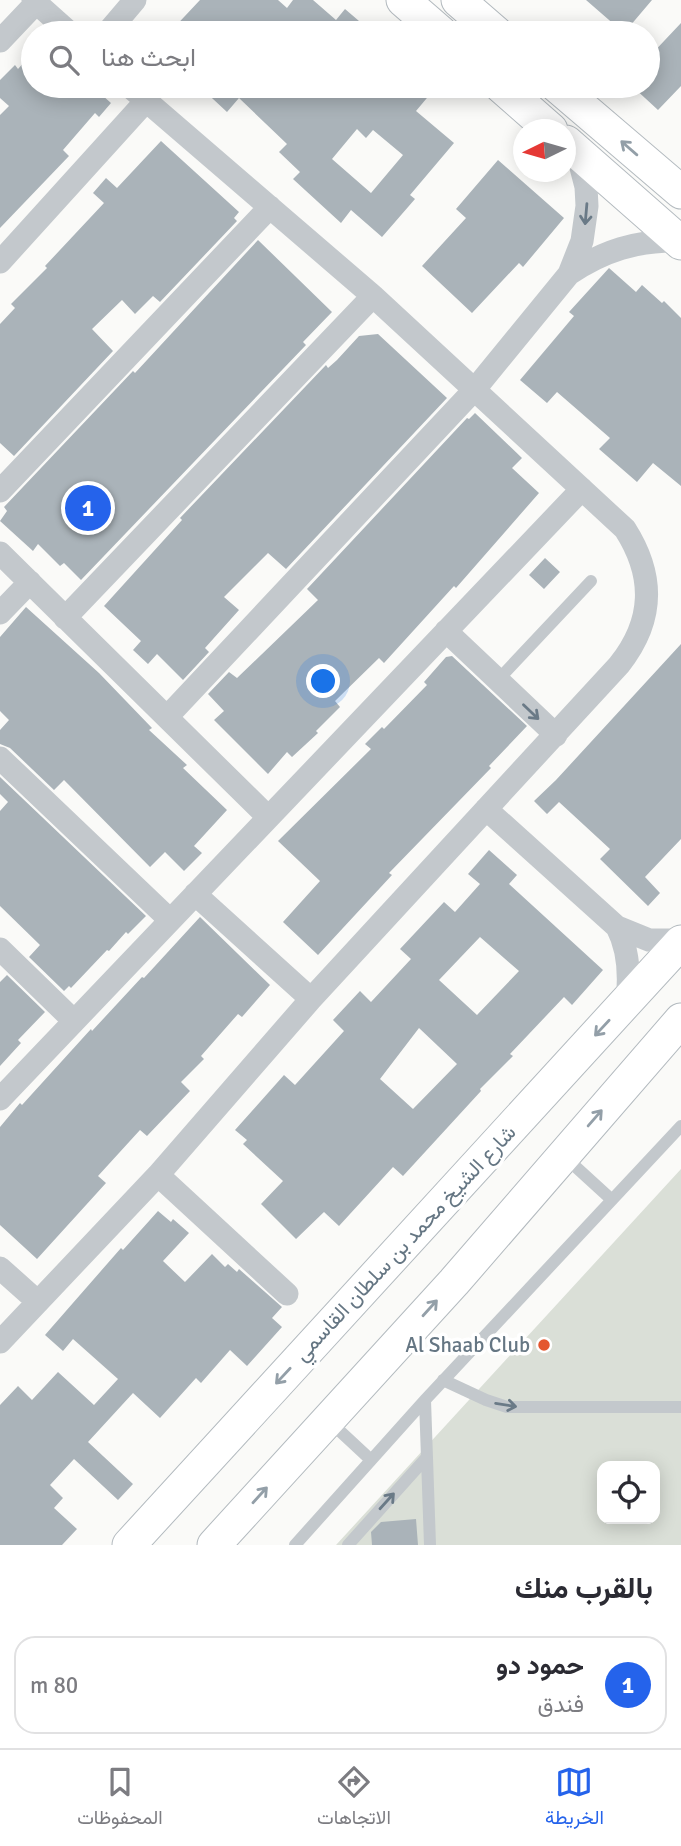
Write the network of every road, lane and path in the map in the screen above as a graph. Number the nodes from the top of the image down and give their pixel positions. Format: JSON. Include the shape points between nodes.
{"nodes":[{"id":1,"x":135,"y":0,"type":"edge"},
{"id":2,"x":403,"y":0,"type":"edge"},
{"id":3,"x":458,"y":0,"type":"edge"},
{"id":4,"x":34,"y":2,"type":"edge"},
{"id":5,"x":56,"y":21,"type":"edge"},
{"id":6,"x":117,"y":21,"type":"edge"},
{"id":7,"x":427,"y":21,"type":"edge"},
{"id":8,"x":482,"y":21,"type":"edge"},
{"id":9,"x":0,"y":41,"type":"edge"},
{"id":10,"x":133,"y":98,"type":"edge"},
{"id":11,"x":143,"y":98,"type":"edge"},
{"id":12,"x":515,"y":98,"type":"edge"},
{"id":13,"x":571,"y":98,"type":"edge"},
{"id":14,"x":538,"y":119,"type":"edge"},
{"id":15,"x":576,"y":151,"type":"edge"},
{"id":16,"x":576,"y":160,"type":"edge"},
{"id":17,"x":681,"y":192,"type":"edge"},
{"id":18,"x":270,"y":207,"type":"junction"},
{"id":19,"x":680,"y":242,"type":"edge"},
{"id":20,"x":0,"y":262,"type":"edge"},
{"id":21,"x":569,"y":275,"type":"junction"},
{"id":22,"x":373,"y":296,"type":"junction"},
{"id":23,"x":475,"y":389,"type":"junction"},
{"id":24,"x":582,"y":489,"type":"junction"},
{"id":25,"x":0,"y":491,"type":"edge"},
{"id":26,"x":0,"y":553,"type":"edge"},
{"id":27,"x":590,"y":581,"type":"dead end"},
{"id":28,"x":30,"y":582,"type":"junction"},
{"id":29,"x":0,"y":613,"type":"edge"},
{"id":30,"x":65,"y":618,"type":"junction"},
{"id":31,"x":446,"y":631,"type":"junction"},
{"id":32,"x":498,"y":680,"type":"junction"},
{"id":33,"x":167,"y":718,"type":"junction"},
{"id":34,"x":556,"y":735,"type":"junction"},
{"id":35,"x":0,"y":758,"type":"edge"},
{"id":36,"x":486,"y":808,"type":"junction"},
{"id":37,"x":268,"y":817,"type":"junction"},
{"id":38,"x":195,"y":894,"type":"junction"},
{"id":39,"x":170,"y":920,"type":"junction"},
{"id":40,"x":617,"y":927,"type":"junction"},
{"id":41,"x":681,"y":941,"type":"edge"},
{"id":42,"x":0,"y":949,"type":"edge"},
{"id":43,"x":312,"y":999,"type":"junction"},
{"id":44,"x":627,"y":1001,"type":"junction"},
{"id":45,"x":681,"y":1020,"type":"edge"},
{"id":46,"x":74,"y":1021,"type":"junction"},
{"id":47,"x":0,"y":1099,"type":"edge"},
{"id":48,"x":681,"y":1126,"type":"edge"},
{"id":49,"x":562,"y":1155,"type":"junction"},
{"id":50,"x":158,"y":1175,"type":"junction"},
{"id":51,"x":612,"y":1200,"type":"junction"},
{"id":52,"x":0,"y":1268,"type":"edge"},
{"id":53,"x":288,"y":1294,"type":"dead end"},
{"id":54,"x":38,"y":1301,"type":"junction"},
{"id":55,"x":0,"y":1342,"type":"edge"},
{"id":56,"x":443,"y":1380,"type":"junction"},
{"id":57,"x":425,"y":1400,"type":"junction"},
{"id":58,"x":681,"y":1407,"type":"edge"},
{"id":59,"x":328,"y":1420,"type":"junction"},
{"id":60,"x":427,"y":1457,"type":"junction"},
{"id":61,"x":371,"y":1460,"type":"junction"},
{"id":62,"x":129,"y":1545,"type":"edge"},
{"id":63,"x":214,"y":1545,"type":"edge"},
{"id":64,"x":295,"y":1545,"type":"edge"},
{"id":65,"x":348,"y":1545,"type":"edge"},
{"id":66,"x":430,"y":1545,"type":"edge"}],
"edges":[{"from":1,"to":6,"type":"street"},
{"from":2,"to":7,"type":"main road"},
{"from":3,"to":8,"type":"main road"},
{"from":4,"to":5,"type":"street"},
{"from":4,"to":9,"type":"street"},
{"from":10,"to":20,"type":"street"},
{"from":11,"to":18,"type":"street"},
{"from":12,"to":14,"type":"main road"},
{"from":17,"to":13,"type":"main road","one_way":true},
{"from":15,"to":19,"type":"main road"},
{"from":16,"to":21,"type":"street","one_way":true,"via":[[587,206],[582,241]]},
{"from":18,"to":22,"type":"street"},
{"from":18,"to":25,"type":"street"},
{"from":19,"to":21,"type":"street","via":[[620,247]]},
{"from":21,"to":23,"type":"street"},
{"from":22,"to":23,"type":"street"},
{"from":22,"to":30,"type":"street"},
{"from":23,"to":24,"type":"street"},
{"from":23,"to":33,"type":"street"},
{"from":24,"to":31,"type":"street"},
{"from":24,"to":34,"type":"street","via":[[635,544],[647,598],[642,625],[630,650]]},
{"from":26,"to":28,"type":"street"},
{"from":27,"to":32,"type":"lane"},
{"from":28,"to":29,"type":"street"},
{"from":28,"to":30,"type":"street"},
{"from":30,"to":33,"type":"street"},
{"from":31,"to":32,"type":"street"},
{"from":31,"to":37,"type":"street"},
{"from":32,"to":34,"type":"street","one_way":true},
{"from":33,"to":37,"type":"street"},
{"from":34,"to":36,"type":"street"},
{"from":35,"to":39,"type":"street"},
{"from":36,"to":40,"type":"street"},
{"from":36,"to":43,"type":"street"},
{"from":37,"to":38,"type":"street"},
{"from":38,"to":39,"type":"street"},
{"from":38,"to":43,"type":"street"},
{"from":39,"to":46,"type":"street"},
{"from":40,"to":41,"type":"street","via":[[649,940]]},
{"from":40,"to":44,"type":"street","via":[[628,963]]},
{"from":41,"to":44,"type":"main road","name":"شارع الشيخ محمد بن سلطان القاسمي"},
{"from":42,"to":46,"type":"street"},
{"from":43,"to":50,"type":"street"},
{"from":44,"to":62,"type":"main road","name":"شارع الشيخ محمد بن سلطان القاسمي","one_way":true},
{"from":49,"to":45,"type":"main road","one_way":true},
{"from":46,"to":47,"type":"street"},
{"from":48,"to":51,"type":"lane"},
{"from":49,"to":51,"type":"lane"},
{"from":59,"to":49,"type":"main road","one_way":true},
{"from":50,"to":53,"type":"street"},
{"from":50,"to":54,"type":"street"},
{"from":51,"to":56,"type":"lane"},
{"from":52,"to":54,"type":"street"},
{"from":54,"to":55,"type":"street"},
{"from":56,"to":57,"type":"lane"},
{"from":56,"to":58,"type":"lane","one_way":true,"via":[[507,1406]]},
{"from":57,"to":60,"type":"lane"},
{"from":57,"to":61,"type":"lane"},
{"from":59,"to":61,"type":"lane"},
{"from":63,"to":59,"type":"main road","one_way":true},
{"from":65,"to":60,"type":"lane","one_way":true},
{"from":60,"to":66,"type":"lane"},
{"from":61,"to":64,"type":"lane"}]}
